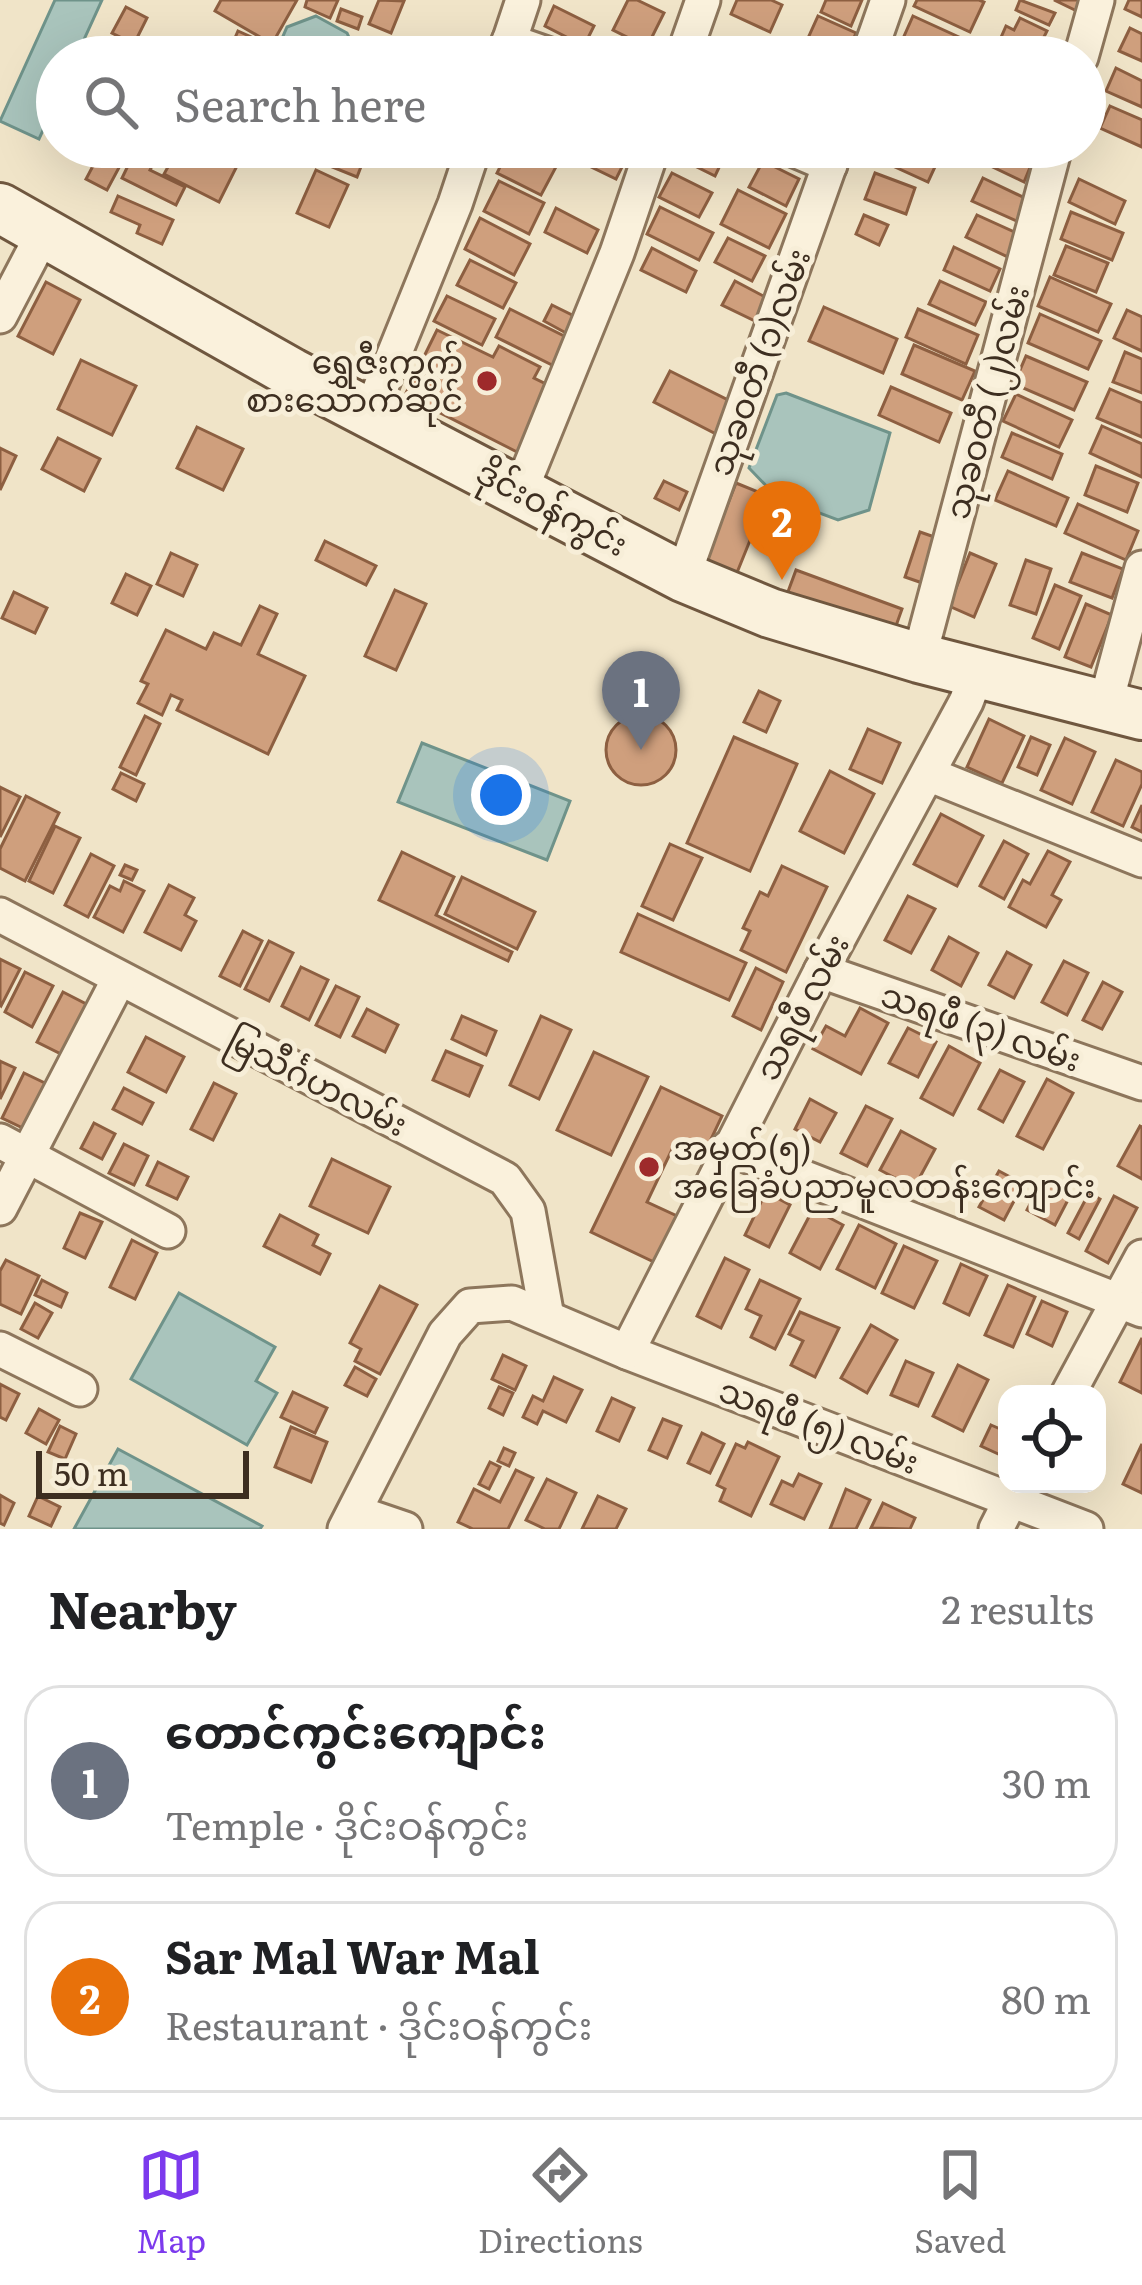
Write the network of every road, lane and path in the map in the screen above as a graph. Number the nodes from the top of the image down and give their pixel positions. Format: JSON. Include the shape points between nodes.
{"nodes":[{"id":1,"x":523,"y":0,"type":"edge"},
{"id":2,"x":703,"y":0,"type":"edge"},
{"id":3,"x":888,"y":0,"type":"edge"},
{"id":4,"x":1096,"y":0,"type":"edge"},
{"id":5,"x":511,"y":36,"type":"edge"},
{"id":6,"x":690,"y":36,"type":"edge"},
{"id":7,"x":875,"y":36,"type":"edge"},
{"id":8,"x":1087,"y":36,"type":"edge"},
{"id":9,"x":467,"y":168,"type":"edge"},
{"id":10,"x":645,"y":168,"type":"edge"},
{"id":11,"x":829,"y":168,"type":"edge"},
{"id":12,"x":1049,"y":168,"type":"edge"},
{"id":13,"x":0,"y":208,"type":"edge"},
{"id":14,"x":44,"y":232,"type":"junction"},
{"id":15,"x":0,"y":316,"type":"edge"},
{"id":16,"x":370,"y":413,"type":"junction"},
{"id":17,"x":520,"y":492,"type":"junction"},
{"id":18,"x":1142,"y":568,"type":"edge"},
{"id":19,"x":683,"y":577,"type":"junction"},
{"id":20,"x":919,"y":658,"type":"junction"},
{"id":21,"x":977,"y":674,"type":"junction"},
{"id":22,"x":1124,"y":711,"type":"edge"},
{"id":23,"x":928,"y":774,"type":"junction"},
{"id":24,"x":1142,"y":860,"type":"edge"},
{"id":25,"x":0,"y":915,"type":"edge"},
{"id":26,"x":820,"y":971,"type":"junction"},
{"id":27,"x":118,"y":979,"type":"junction"},
{"id":28,"x":1142,"y":1083,"type":"edge"},
{"id":29,"x":14,"y":1148,"type":"edge"},
{"id":30,"x":728,"y":1148,"type":"junction"},
{"id":31,"x":0,"y":1208,"type":"edge"},
{"id":32,"x":168,"y":1231,"type":"dead end"},
{"id":33,"x":1142,"y":1257,"type":"edge"},
{"id":34,"x":1131,"y":1305,"type":"edge"},
{"id":35,"x":547,"y":1317,"type":"junction"},
{"id":36,"x":0,"y":1348,"type":"edge"},
{"id":37,"x":627,"y":1352,"type":"junction"},
{"id":38,"x":1074,"y":1385,"type":"edge"},
{"id":39,"x":80,"y":1389,"type":"dead end"},
{"id":40,"x":1008,"y":1504,"type":"edge"},
{"id":41,"x":350,"y":1520,"type":"edge"},
{"id":42,"x":405,"y":1529,"type":"edge"},
{"id":43,"x":1086,"y":1529,"type":"edge"}],
"edges":[{"from":1,"to":5,"type":"street"},
{"from":2,"to":6,"type":"street"},
{"from":3,"to":7,"type":"street"},
{"from":4,"to":8,"type":"street"},
{"from":9,"to":16,"type":"street"},
{"from":10,"to":17,"type":"street"},
{"from":11,"to":19,"type":"street","name":"သုခဝတီ (၁)လမ်း"},
{"from":12,"to":20,"type":"street","name":"သုခဝတီ (၂)လမ်း"},
{"from":13,"to":14,"type":"street","name":"ဒိုင်းဝန်ကွင်း"},
{"from":14,"to":15,"type":"street"},
{"from":14,"to":16,"type":"street","name":"ဒိုင်းဝန်ကွင်း"},
{"from":16,"to":17,"type":"street","name":"ဒိုင်းဝန်ကွင်း"},
{"from":17,"to":19,"type":"street","name":"ဒိုင်းဝန်ကွင်း"},
{"from":18,"to":22,"type":"street"},
{"from":19,"to":20,"type":"street","name":"ဒိုင်းဝန်ကွင်း"},
{"from":20,"to":21,"type":"street","name":"ဒိုင်းဝန်ကွင်း"},
{"from":21,"to":22,"type":"street","name":"ဒိုင်းဝန်ကွင်း"},
{"from":21,"to":23,"type":"street","name":"သရဖီ လမ်း"},
{"from":23,"to":24,"type":"street"},
{"from":23,"to":26,"type":"street","name":"သရဖီ လမ်း"},
{"from":25,"to":27,"type":"street","name":"မြသီင်္ဂဟလမ်း"},
{"from":26,"to":28,"type":"street","name":"သရဖီ (၃) လမ်း"},
{"from":26,"to":30,"type":"street","name":"သရဖီ လမ်း"},
{"from":27,"to":29,"type":"street"},
{"from":27,"to":35,"type":"street","name":"မြသီင်္ဂဟလမ်း","via":[[505,1179],[528,1211]]},
{"from":29,"to":31,"type":"street"},
{"from":29,"to":32,"type":"street"},
{"from":30,"to":34,"type":"street"},
{"from":30,"to":37,"type":"street","name":"သရဖီ လမ်း"},
{"from":33,"to":34,"type":"street"},
{"from":34,"to":38,"type":"street"},
{"from":35,"to":37,"type":"street"},
{"from":35,"to":41,"type":"street","via":[[512,1303],[470,1306],[446,1334]]},
{"from":36,"to":39,"type":"street"},
{"from":37,"to":40,"type":"street","name":"သရဖီ (၅) လမ်း"},
{"from":40,"to":43,"type":"street","name":"သရဖီ (၅) လမ်း"},
{"from":41,"to":42,"type":"street"}]}
